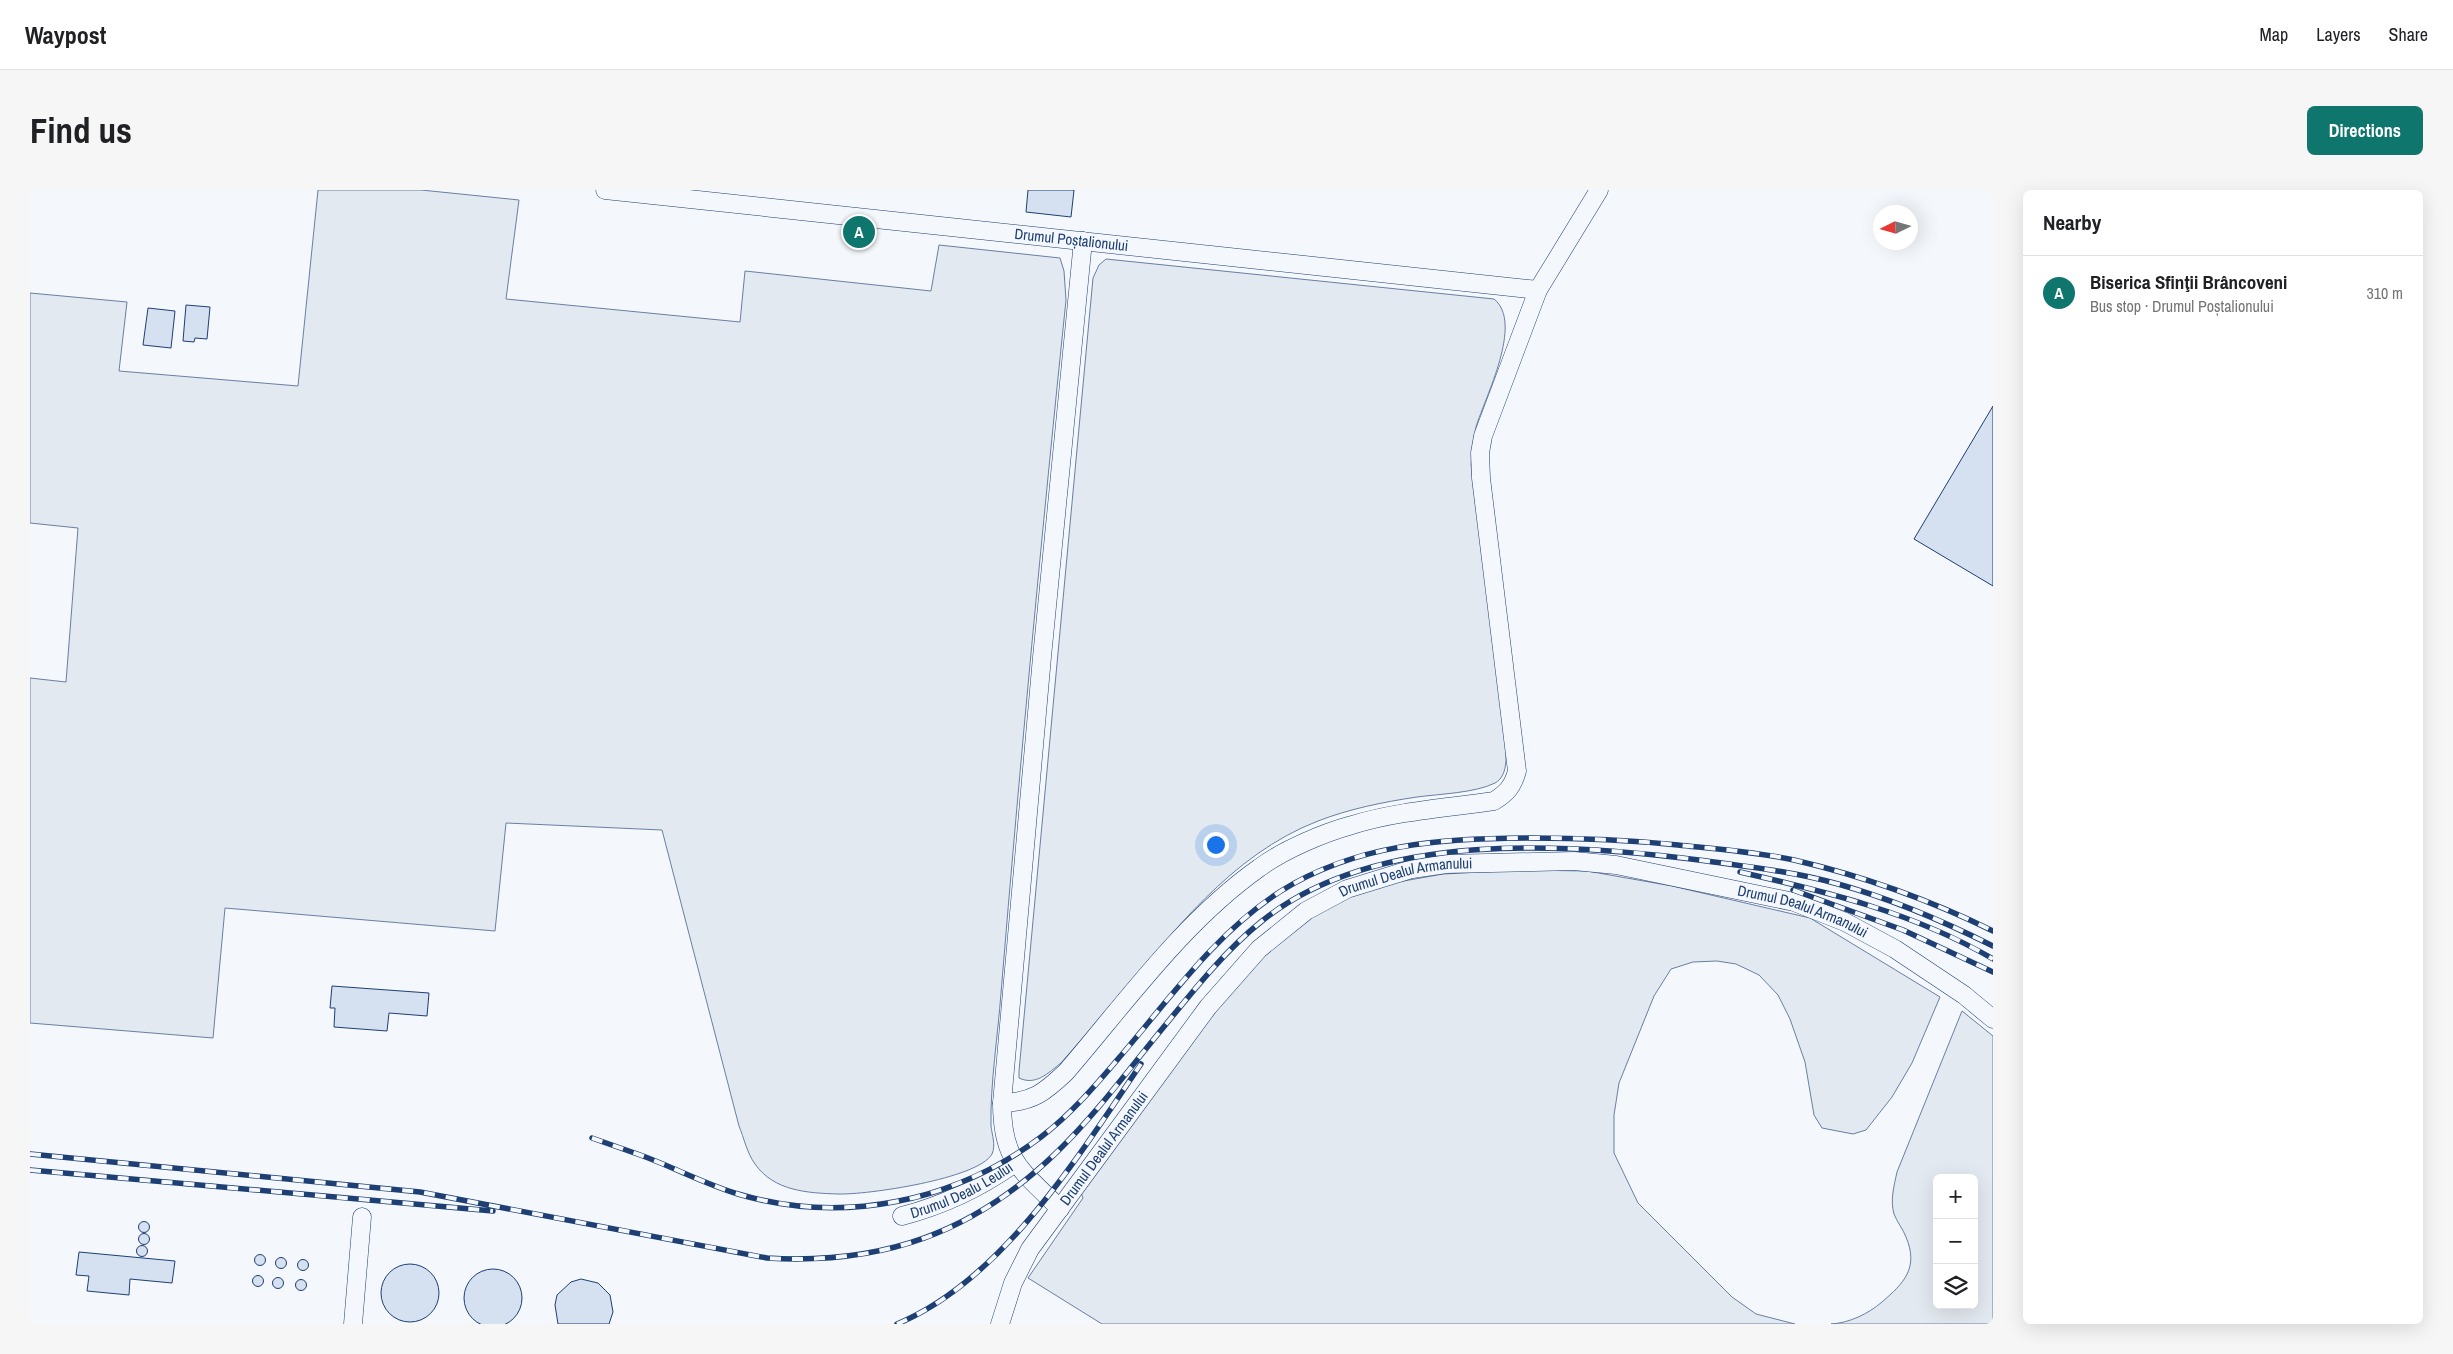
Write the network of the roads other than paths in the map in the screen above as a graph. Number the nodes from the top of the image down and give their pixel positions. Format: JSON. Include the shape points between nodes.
{"nodes":[{"id":1,"x":605,"y":190,"type":"edge"},
{"id":2,"x":1600,"y":190,"type":"edge"},
{"id":3,"x":718,"y":196,"type":"edge"},
{"id":4,"x":1083,"y":241,"type":"junction"},
{"id":5,"x":1538,"y":290,"type":"junction"},
{"id":6,"x":1993,"y":1019,"type":"edge"},
{"id":7,"x":1002,"y":1103,"type":"junction"},
{"id":8,"x":1015,"y":1163,"type":"junction"},
{"id":9,"x":1060,"y":1209,"type":"junction"},
{"id":10,"x":902,"y":1216,"type":"dead end"},
{"id":11,"x":362,"y":1217,"type":"dead end"},
{"id":12,"x":353,"y":1324,"type":"edge"},
{"id":13,"x":1000,"y":1324,"type":"edge"}],
"edges":[{"from":1,"to":3,"type":"street","name":"Drumul Poștalionului"},
{"from":2,"to":5,"type":"street"},
{"from":3,"to":4,"type":"street","name":"Drumul Poștalionului"},
{"from":4,"to":5,"type":"street","name":"Drumul Poștalionului"},
{"from":4,"to":7,"type":"street"},
{"from":5,"to":7,"type":"street","via":[[1482,436],[1480,453],[1480,478],[1517,771],[1514,783],[1494,801],[1394,814],[1351,825],[1261,866],[1224,894],[1187,930],[1054,1084],[1031,1100]]},
{"from":6,"to":9,"type":"street","name":"Drumul Dealul Armanului","via":[[1950,985],[1895,949],[1845,922],[1794,902],[1616,865],[1574,861],[1446,864],[1412,869],[1338,894],[1306,911],[1259,949],[1208,1007]]},
{"from":7,"to":8,"type":"street","via":[[1005,1138]]},
{"from":8,"to":9,"type":"street","name":"Drumul Dealu Leului"},
{"from":8,"to":10,"type":"street","name":"Drumul Dealu Leului","via":[[959,1197]]},
{"from":9,"to":13,"type":"street","name":"Drumul Dealul Armanului","via":[[1020,1266]]},
{"from":11,"to":12,"type":"street"}]}
